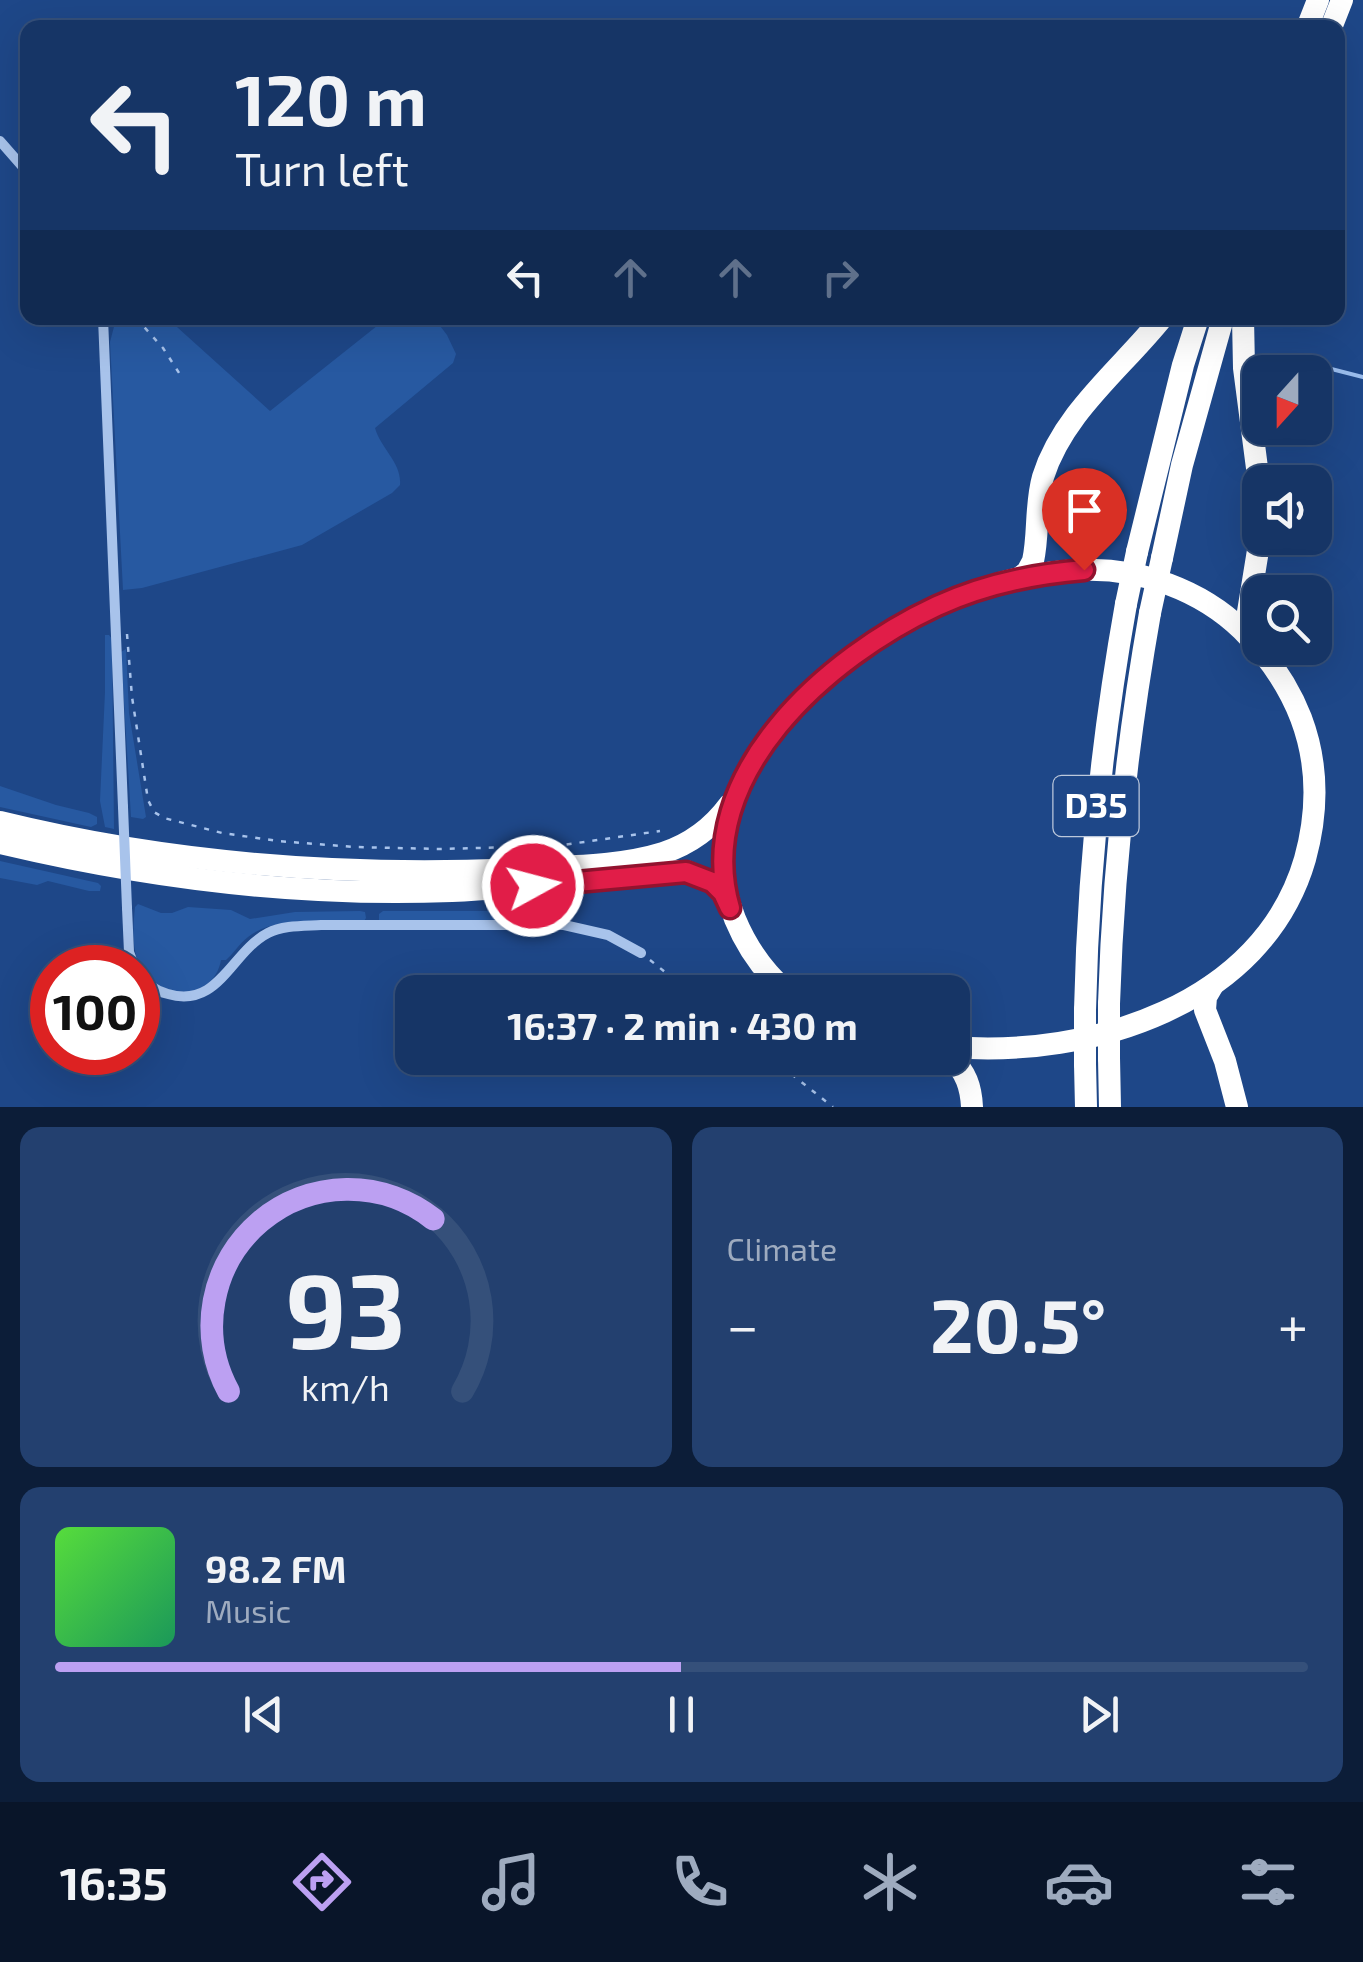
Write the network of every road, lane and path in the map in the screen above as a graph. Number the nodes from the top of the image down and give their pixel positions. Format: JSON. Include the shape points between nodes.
{"nodes":[{"id":1,"x":0,"y":141,"type":"edge"},
{"id":2,"x":20,"y":164,"type":"edge"},
{"id":3,"x":104,"y":325,"type":"edge"},
{"id":4,"x":142,"y":325,"type":"edge"},
{"id":5,"x":1156,"y":325,"type":"edge"},
{"id":6,"x":1196,"y":325,"type":"edge"},
{"id":7,"x":1222,"y":325,"type":"edge"},
{"id":8,"x":1243,"y":325,"type":"edge"},
{"id":9,"x":181,"y":376,"type":"dead end"},
{"id":10,"x":1257,"y":465,"type":"edge"},
{"id":11,"x":1018,"y":580,"type":"junction"},
{"id":12,"x":116,"y":625,"type":"junction"},
{"id":13,"x":1242,"y":631,"type":"edge"},
{"id":14,"x":1271,"y":665,"type":"edge"},
{"id":15,"x":740,"y":788,"type":"junction"},
{"id":16,"x":0,"y":822,"type":"edge"},
{"id":17,"x":650,"y":839,"type":"dead end"},
{"id":18,"x":0,"y":843,"type":"edge"},
{"id":19,"x":730,"y":908,"type":"junction"},
{"id":20,"x":130,"y":945,"type":"edge"},
{"id":21,"x":640,"y":953,"type":"joint"},
{"id":22,"x":668,"y":975,"type":"edge"},
{"id":23,"x":771,"y":975,"type":"edge"},
{"id":24,"x":1213,"y":985,"type":"junction"},
{"id":25,"x":160,"y":992,"type":"edge"},
{"id":26,"x":970,"y":1047,"type":"edge"},
{"id":27,"x":793,"y":1075,"type":"edge"},
{"id":28,"x":965,"y":1075,"type":"edge"},
{"id":29,"x":833,"y":1107,"type":"edge"},
{"id":30,"x":972,"y":1107,"type":"edge"},
{"id":31,"x":1086,"y":1107,"type":"edge"},
{"id":32,"x":1110,"y":1107,"type":"edge"},
{"id":33,"x":1237,"y":1107,"type":"edge"}],
"edges":[{"from":1,"to":2,"type":"street"},
{"from":3,"to":12,"type":"street"},
{"from":4,"to":9,"type":"path"},
{"from":5,"to":11,"type":"highway","via":[[1077,414],[1052,453],[1039,496],[1033,561]]},
{"from":6,"to":31,"type":"highway","number":"D35","bridge":true,"via":[[1137,552],[1112,680],[1089,893]]},
{"from":7,"to":32,"type":"highway","number":"D35","bridge":true,"via":[[1182,464],[1124,780],[1109,1004]]},
{"from":8,"to":10,"type":"highway"},
{"from":11,"to":13,"type":"highway","via":[[1084,570],[1142,576],[1209,604]]},
{"from":11,"to":15,"type":"highway","via":[[936,607],[846,662],[789,714]]},
{"from":12,"to":17,"type":"path","via":[[128,637],[148,800],[164,818],[240,836],[354,847],[556,846],[660,831]]},
{"from":12,"to":20,"type":"street","bridge":true},
{"from":14,"to":24,"type":"highway","via":[[1306,732],[1314,770],[1312,827],[1280,917],[1250,956]]},
{"from":15,"to":16,"type":"highway","via":[[710,827],[674,848],[535,868],[389,872],[260,866],[117,847]]},
{"from":15,"to":19,"type":"highway","via":[[722,852]]},
{"from":18,"to":19,"type":"highway","via":[[161,874],[349,891],[496,889],[686,872],[712,882]]},
{"from":19,"to":23,"type":"highway","via":[[753,955]]},
{"from":21,"to":22,"type":"path"},
{"from":21,"to":25,"type":"street","via":[[608,935],[564,925],[321,925],[268,933],[212,988],[195,996]]},
{"from":24,"to":26,"type":"highway","via":[[1144,1020],[1092,1036]]},
{"from":24,"to":33,"type":"highway","via":[[1205,1010]]},
{"from":27,"to":29,"type":"path"},
{"from":28,"to":30,"type":"highway"}]}
